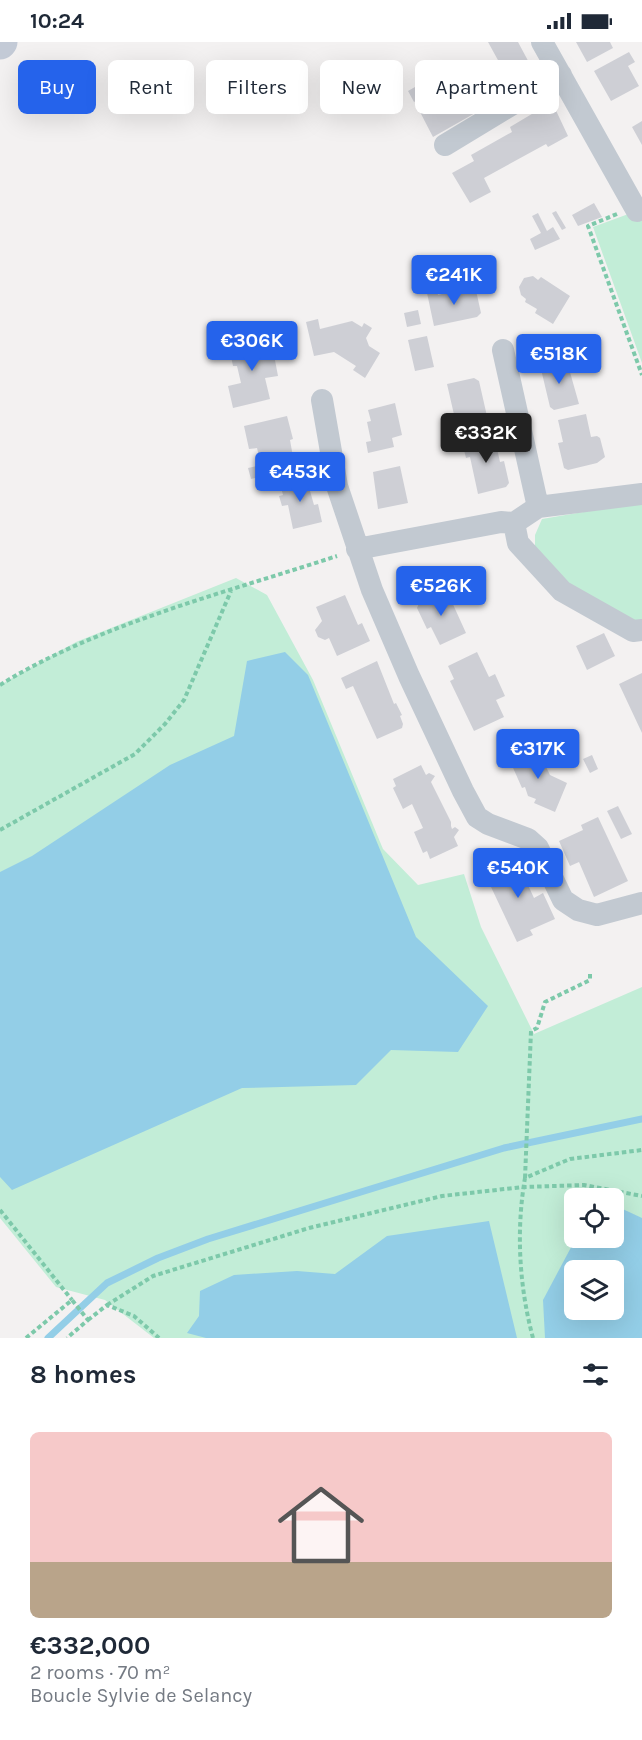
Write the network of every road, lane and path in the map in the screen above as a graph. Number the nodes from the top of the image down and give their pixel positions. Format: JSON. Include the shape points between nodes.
{"nodes":[{"id":1,"x":542,"y":42,"type":"edge"},
{"id":2,"x":561,"y":75,"type":"junction"},
{"id":3,"x":445,"y":145,"type":"dead end"},
{"id":4,"x":635,"y":209,"type":"joint"},
{"id":5,"x":503,"y":350,"type":"dead end"},
{"id":6,"x":642,"y":375,"type":"edge"},
{"id":7,"x":322,"y":400,"type":"dead end"},
{"id":8,"x":642,"y":494,"type":"edge"},
{"id":9,"x":538,"y":507,"type":"junction"},
{"id":10,"x":514,"y":523,"type":"junction"},
{"id":11,"x":357,"y":549,"type":"junction"},
{"id":12,"x":231,"y":591,"type":"junction"},
{"id":13,"x":642,"y":630,"type":"edge"},
{"id":14,"x":0,"y":685,"type":"edge"},
{"id":15,"x":0,"y":830,"type":"edge"},
{"id":16,"x":642,"y":903,"type":"edge"},
{"id":17,"x":590,"y":971,"type":"dead end"},
{"id":18,"x":642,"y":1150,"type":"edge"},
{"id":19,"x":525,"y":1178,"type":"junction"},
{"id":20,"x":523,"y":1187,"type":"junction"},
{"id":21,"x":642,"y":1196,"type":"edge"},
{"id":22,"x":0,"y":1210,"type":"edge"},
{"id":23,"x":73,"y":1302,"type":"junction"},
{"id":24,"x":107,"y":1305,"type":"junction"},
{"id":25,"x":88,"y":1320,"type":"junction"},
{"id":26,"x":26,"y":1338,"type":"edge"},
{"id":27,"x":67,"y":1338,"type":"edge"},
{"id":28,"x":159,"y":1338,"type":"edge"},
{"id":29,"x":533,"y":1338,"type":"edge"}],
"edges":[{"from":1,"to":2,"type":"street"},
{"from":2,"to":3,"type":"street"},
{"from":2,"to":4,"type":"street"},
{"from":4,"to":6,"type":"path","via":[[588,226]]},
{"from":5,"to":9,"type":"street"},
{"from":7,"to":11,"type":"street","via":[[337,486]]},
{"from":8,"to":9,"type":"street"},
{"from":9,"to":10,"type":"street"},
{"from":10,"to":11,"type":"street","via":[[501,522]]},
{"from":10,"to":13,"type":"street","via":[[518,543],[562,591],[633,631]]},
{"from":11,"to":12,"type":"path"},
{"from":11,"to":16,"type":"street","via":[[409,676],[477,817],[528,839],[538,848],[563,900],[578,910],[597,915]]},
{"from":12,"to":14,"type":"path","via":[[77,645]]},
{"from":12,"to":15,"type":"path","via":[[184,700],[165,724],[135,754]]},
{"from":17,"to":19,"type":"path","via":[[590,980],[545,1002],[537,1028],[531,1031]]},
{"from":18,"to":19,"type":"path","via":[[570,1160]]},
{"from":19,"to":20,"type":"path"},
{"from":20,"to":21,"type":"path","via":[[584,1185]]},
{"from":20,"to":24,"type":"path","via":[[442,1196],[309,1228],[153,1276]]},
{"from":20,"to":29,"type":"path","via":[[519,1212],[521,1264]]},
{"from":22,"to":23,"type":"path"},
{"from":23,"to":25,"type":"path"},
{"from":23,"to":26,"type":"path"},
{"from":24,"to":25,"type":"path"},
{"from":24,"to":28,"type":"path","via":[[134,1316]]},
{"from":25,"to":27,"type":"path"}]}
